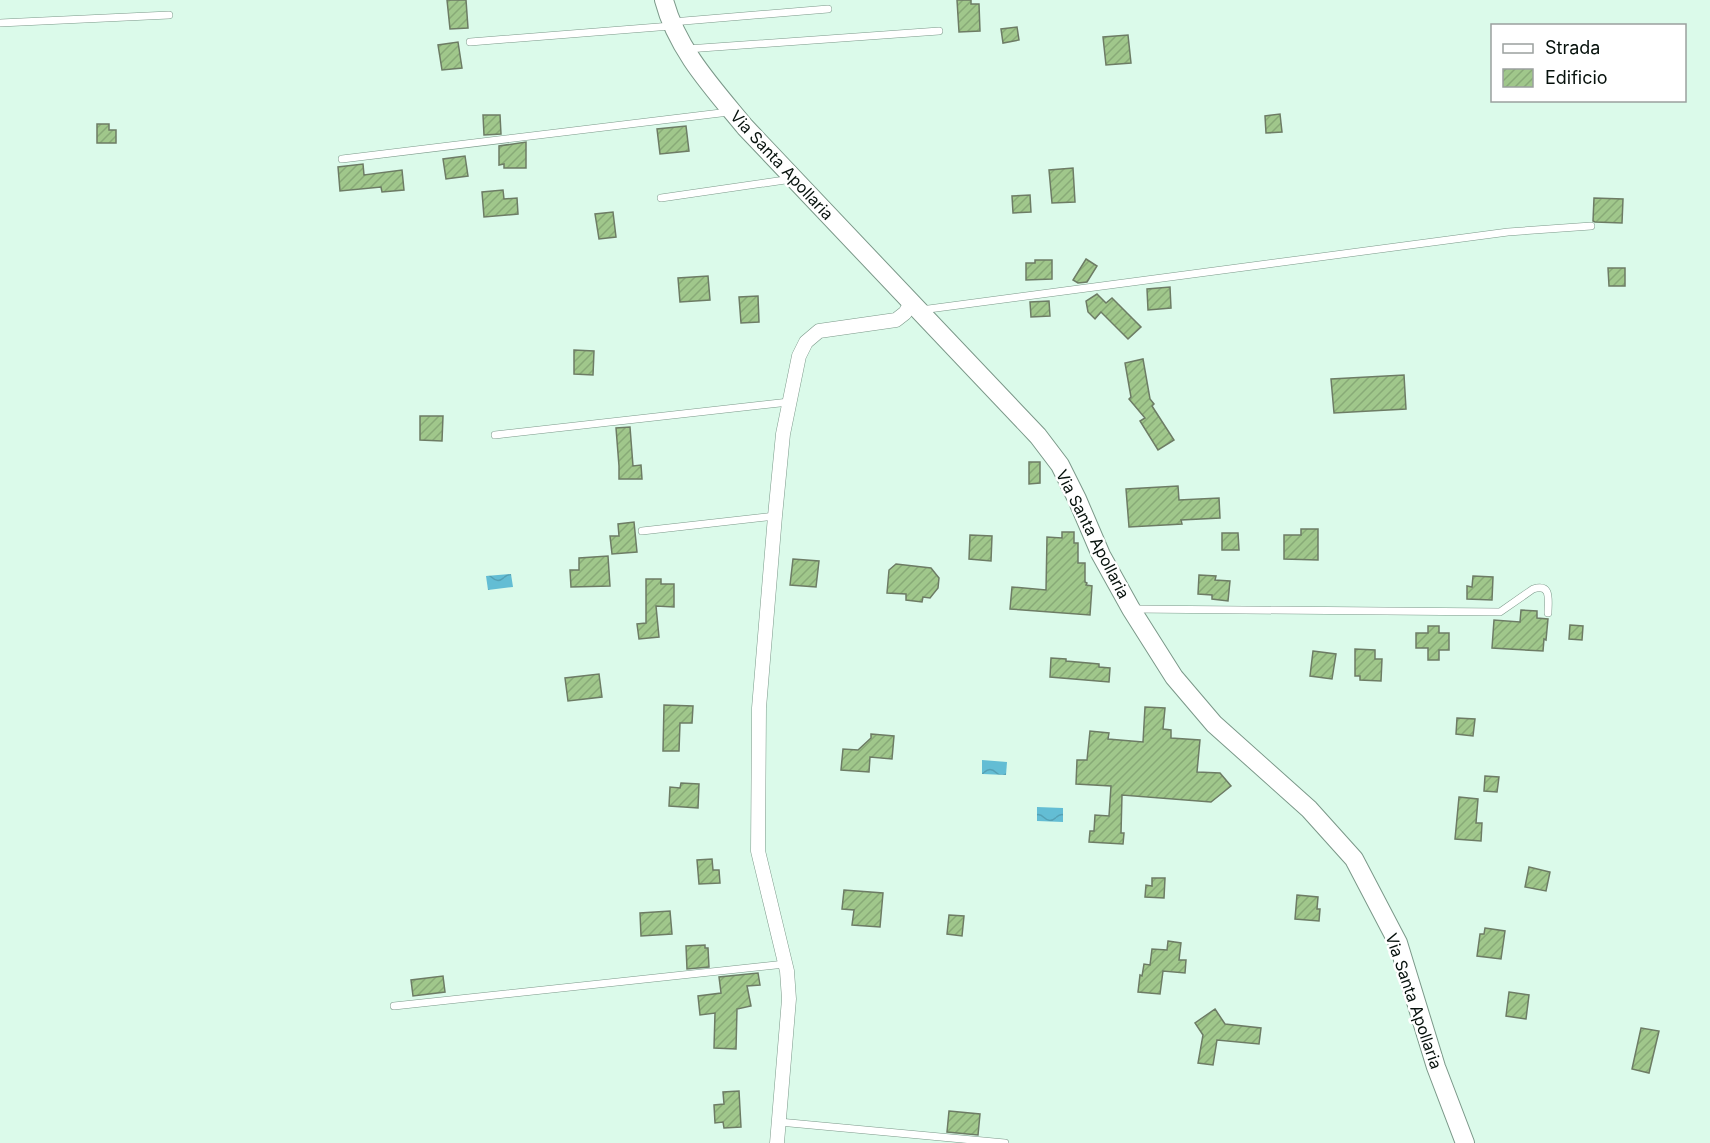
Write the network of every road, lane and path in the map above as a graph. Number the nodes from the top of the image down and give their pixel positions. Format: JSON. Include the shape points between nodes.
{"nodes":[{"id":1,"x":664,"y":0,"type":"edge"},
{"id":2,"x":828,"y":9,"type":"dead end"},
{"id":3,"x":170,"y":15,"type":"dead end"},
{"id":4,"x":0,"y":23,"type":"edge"},
{"id":5,"x":672,"y":24,"type":"junction"},
{"id":6,"x":939,"y":32,"type":"dead end"},
{"id":7,"x":470,"y":42,"type":"dead end"},
{"id":8,"x":685,"y":49,"type":"junction"},
{"id":9,"x":732,"y":111,"type":"junction"},
{"id":10,"x":342,"y":159,"type":"dead end"},
{"id":11,"x":794,"y":179,"type":"junction"},
{"id":12,"x":661,"y":198,"type":"dead end"},
{"id":13,"x":1591,"y":226,"type":"dead end"},
{"id":14,"x":914,"y":307,"type":"junction"},
{"id":15,"x":789,"y":402,"type":"junction"},
{"id":16,"x":495,"y":435,"type":"dead end"},
{"id":17,"x":775,"y":516,"type":"junction"},
{"id":18,"x":642,"y":531,"type":"dead end"},
{"id":19,"x":1131,"y":609,"type":"junction"},
{"id":20,"x":1548,"y":613,"type":"dead end"},
{"id":21,"x":785,"y":964,"type":"junction"},
{"id":22,"x":394,"y":1006,"type":"dead end"},
{"id":23,"x":779,"y":1122,"type":"junction"},
{"id":24,"x":777,"y":1143,"type":"edge"},
{"id":25,"x":1005,"y":1143,"type":"edge"},
{"id":26,"x":1465,"y":1143,"type":"edge"}],
"edges":[{"from":1,"to":5,"type":"street","name":"Via Santa Apollaria"},
{"from":2,"to":5,"type":"lane"},
{"from":3,"to":4,"type":"lane"},
{"from":5,"to":7,"type":"lane"},
{"from":5,"to":8,"type":"street","name":"Via Santa Apollaria"},
{"from":6,"to":8,"type":"lane"},
{"from":8,"to":9,"type":"street","name":"Via Santa Apollaria"},
{"from":9,"to":10,"type":"lane"},
{"from":9,"to":11,"type":"street","name":"Via Santa Apollaria"},
{"from":11,"to":12,"type":"lane"},
{"from":11,"to":14,"type":"street","name":"Via Santa Apollaria"},
{"from":13,"to":14,"type":"lane","via":[[1508,232]]},
{"from":14,"to":15,"type":"street","via":[[896,320],[828,329],[812,335],[799,356]]},
{"from":14,"to":19,"type":"street","name":"Via Santa Apollaria","via":[[1038,436],[1060,465],[1101,555]]},
{"from":15,"to":16,"type":"lane"},
{"from":15,"to":17,"type":"street"},
{"from":17,"to":18,"type":"lane"},
{"from":17,"to":21,"type":"street","via":[[759,708],[757,833]]},
{"from":19,"to":20,"type":"lane","via":[[1500,612],[1539,587],[1548,593]]},
{"from":19,"to":26,"type":"street","name":"Via Santa Apollaria","via":[[1174,677],[1214,724],[1308,809],[1354,859],[1398,943],[1436,1067]]},
{"from":21,"to":22,"type":"lane"},
{"from":21,"to":23,"type":"street","via":[[789,999]]},
{"from":23,"to":24,"type":"street"},
{"from":23,"to":25,"type":"lane"}]}
